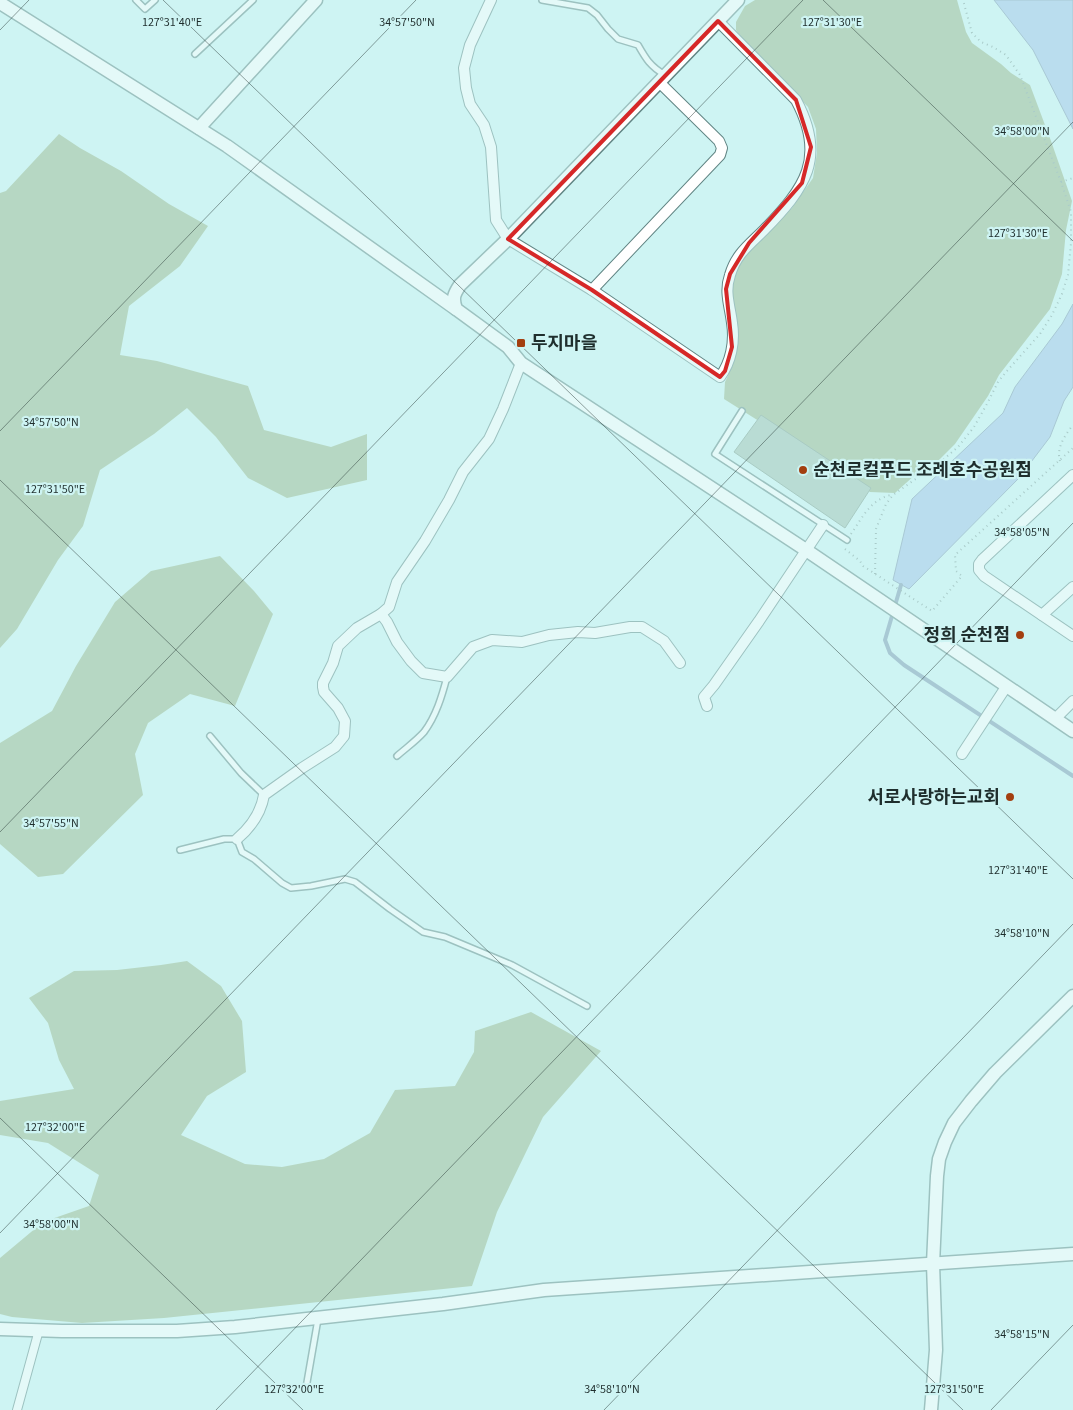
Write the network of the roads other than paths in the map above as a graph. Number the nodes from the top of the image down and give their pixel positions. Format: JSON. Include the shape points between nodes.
{"nodes":[{"id":1,"x":136,"y":0,"type":"edge"},
{"id":2,"x":155,"y":0,"type":"edge"},
{"id":3,"x":253,"y":0,"type":"edge"},
{"id":4,"x":316,"y":0,"type":"edge"},
{"id":5,"x":491,"y":0,"type":"edge"},
{"id":6,"x":542,"y":0,"type":"edge"},
{"id":7,"x":738,"y":0,"type":"edge"},
{"id":8,"x":0,"y":3,"type":"edge"},
{"id":9,"x":718,"y":21,"type":"junction"},
{"id":10,"x":195,"y":54,"type":"dead end"},
{"id":11,"x":662,"y":78,"type":"junction"},
{"id":12,"x":199,"y":128,"type":"junction"},
{"id":13,"x":508,"y":239,"type":"junction"},
{"id":14,"x":592,"y":290,"type":"junction"},
{"id":15,"x":456,"y":309,"type":"junction"},
{"id":16,"x":521,"y":363,"type":"junction"},
{"id":17,"x":742,"y":410,"type":"dead end"},
{"id":18,"x":1073,"y":475,"type":"edge"},
{"id":19,"x":823,"y":525,"type":"junction"},
{"id":20,"x":846,"y":540,"type":"road end"},
{"id":21,"x":806,"y":550,"type":"junction"},
{"id":22,"x":1073,"y":587,"type":"edge"},
{"id":23,"x":381,"y":614,"type":"junction"},
{"id":24,"x":1042,"y":615,"type":"junction"},
{"id":25,"x":1073,"y":636,"type":"edge"},
{"id":26,"x":680,"y":663,"type":"dead end"},
{"id":27,"x":447,"y":677,"type":"junction"},
{"id":28,"x":1006,"y":687,"type":"junction"},
{"id":29,"x":1073,"y":701,"type":"edge"},
{"id":30,"x":707,"y":706,"type":"dead end"},
{"id":31,"x":1055,"y":719,"type":"junction"},
{"id":32,"x":1073,"y":731,"type":"edge"},
{"id":33,"x":210,"y":736,"type":"dead end"},
{"id":34,"x":962,"y":754,"type":"dead end"},
{"id":35,"x":397,"y":756,"type":"dead end"},
{"id":36,"x":264,"y":796,"type":"junction"},
{"id":37,"x":237,"y":839,"type":"junction"},
{"id":38,"x":180,"y":850,"type":"dead end"},
{"id":39,"x":1073,"y":996,"type":"edge"},
{"id":40,"x":587,"y":1006,"type":"dead end"},
{"id":41,"x":1073,"y":1254,"type":"edge"},
{"id":42,"x":933,"y":1264,"type":"junction"},
{"id":43,"x":318,"y":1318,"type":"junction"},
{"id":44,"x":0,"y":1329,"type":"edge"},
{"id":45,"x":39,"y":1330,"type":"junction"},
{"id":46,"x":306,"y":1388,"type":"dead end"},
{"id":47,"x":18,"y":1410,"type":"edge"},
{"id":48,"x":931,"y":1410,"type":"edge"}],
"edges":[{"from":1,"to":2,"type":"lane","via":[[145,9]]},
{"from":3,"to":10,"type":"lane"},
{"from":4,"to":12,"type":"street"},
{"from":5,"to":13,"type":"street","via":[[470,45],[464,68],[470,104],[484,125],[491,147],[496,220]]},
{"from":6,"to":11,"type":"lane","via":[[588,8],[618,39],[638,45]]},
{"from":7,"to":9,"type":"street"},
{"from":8,"to":12,"type":"street"},
{"from":9,"to":11,"type":"street"},
{"from":9,"to":14,"type":"street","via":[[796,100],[809,130],[811,147],[802,184],[736,259],[730,274],[726,289],[732,346],[725,371],[720,378]]},
{"from":11,"to":13,"type":"street"},
{"from":11,"to":14,"type":"street","via":[[722,148],[720,154]]},
{"from":12,"to":15,"type":"street"},
{"from":13,"to":14,"type":"street"},
{"from":13,"to":15,"type":"street","via":[[454,293]]},
{"from":15,"to":16,"type":"street","via":[[508,347]]},
{"from":16,"to":21,"type":"street"},
{"from":16,"to":23,"type":"street","via":[[489,439],[464,472],[450,500],[397,582],[389,607]]},
{"from":17,"to":19,"type":"lane","via":[[715,454]]},
{"from":18,"to":24,"type":"street","via":[[979,564],[984,576]]},
{"from":19,"to":20,"type":"lane"},
{"from":19,"to":21,"type":"street"},
{"from":21,"to":28,"type":"street"},
{"from":21,"to":30,"type":"street","via":[[704,697]]},
{"from":22,"to":24,"type":"street"},
{"from":23,"to":27,"type":"street","via":[[410,661],[423,672]]},
{"from":23,"to":36,"type":"street","via":[[357,628],[338,646],[323,683],[324,692],[345,721],[344,736],[335,747]]},
{"from":24,"to":25,"type":"street"},
{"from":26,"to":27,"type":"street","via":[[664,641],[642,627],[630,627],[522,642],[492,640],[473,647]]},
{"from":27,"to":35,"type":"lane","via":[[439,705],[424,731]]},
{"from":28,"to":31,"type":"street"},
{"from":28,"to":34,"type":"street"},
{"from":29,"to":31,"type":"street"},
{"from":31,"to":32,"type":"street"},
{"from":33,"to":36,"type":"lane"},
{"from":36,"to":37,"type":"street","via":[[254,821]]},
{"from":37,"to":38,"type":"lane"},
{"from":37,"to":40,"type":"lane","via":[[242,852],[290,888],[345,879],[354,882],[423,932],[446,937],[512,965]]},
{"from":39,"to":42,"type":"street","via":[[995,1073],[954,1123],[939,1159]]},
{"from":41,"to":42,"type":"street"},
{"from":42,"to":43,"type":"street","via":[[544,1290]]},
{"from":42,"to":48,"type":"street","via":[[936,1350]]},
{"from":43,"to":45,"type":"street","via":[[177,1331]]},
{"from":43,"to":46,"type":"lane"},
{"from":44,"to":45,"type":"street"},
{"from":45,"to":47,"type":"street"}]}
